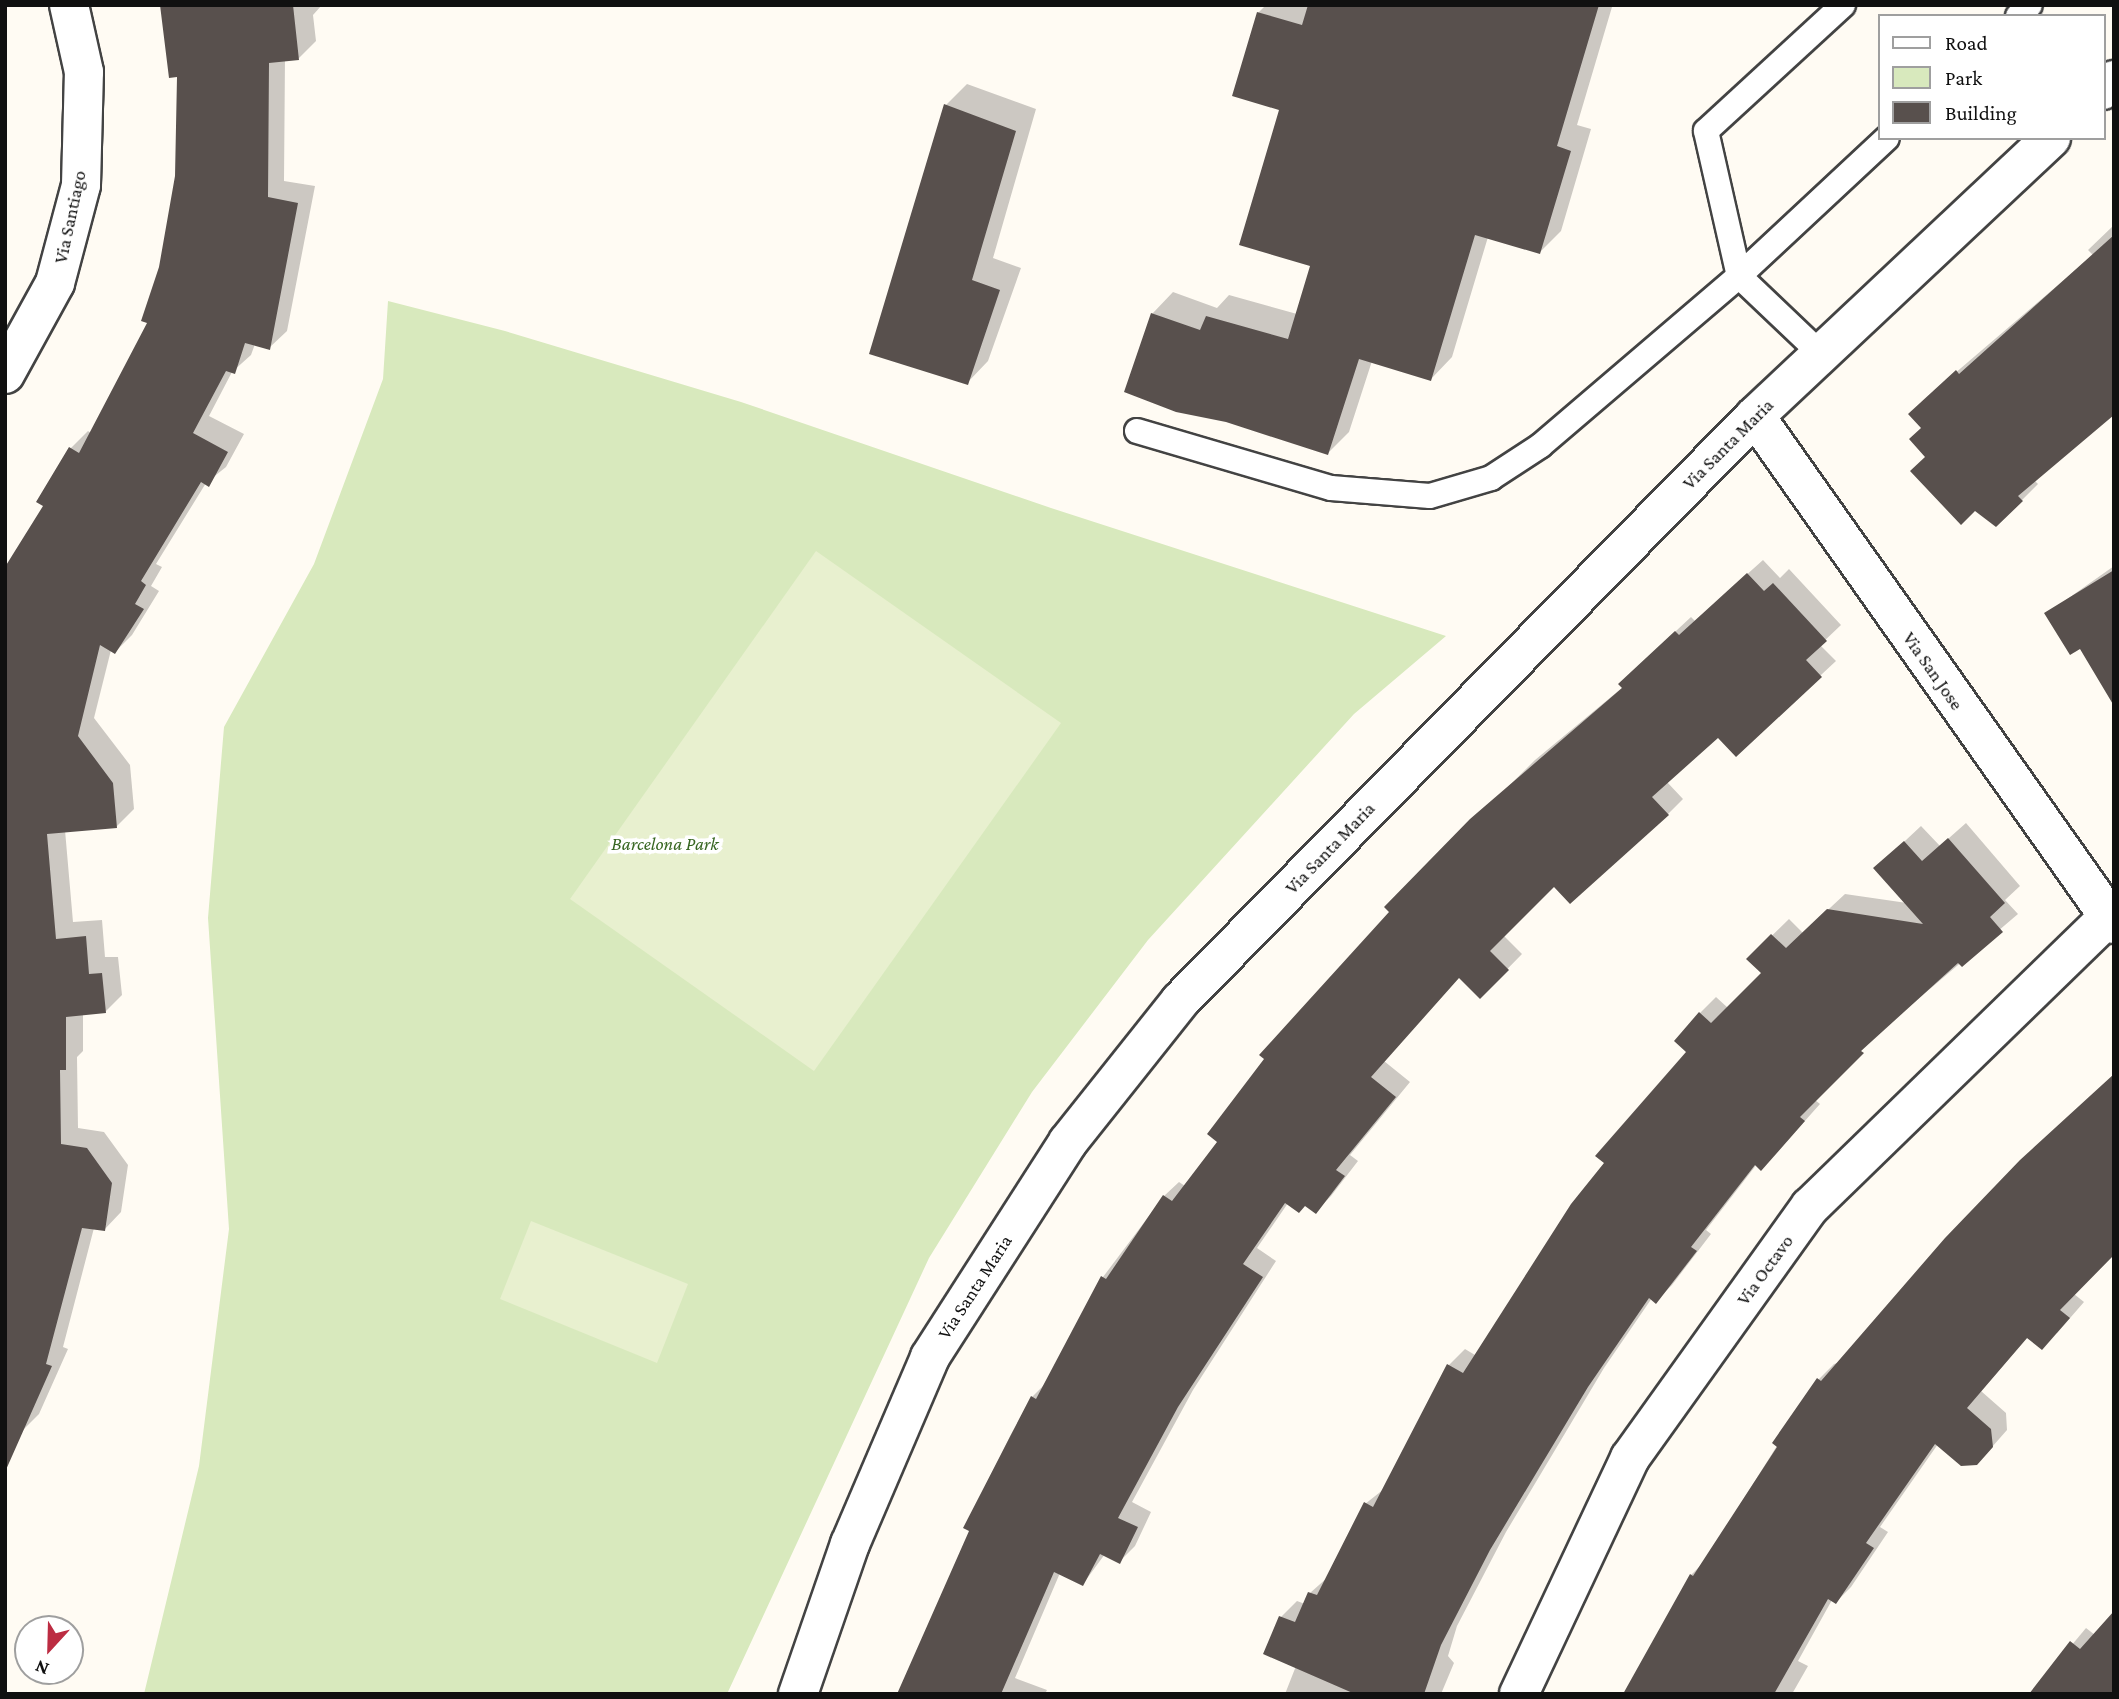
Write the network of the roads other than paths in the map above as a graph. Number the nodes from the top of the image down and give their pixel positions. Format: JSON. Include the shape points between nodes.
{"nodes":[{"id":1,"x":69,"y":5,"type":"edge"},
{"id":2,"x":1843,"y":5,"type":"edge"},
{"id":3,"x":1884,"y":140,"type":"edge"},
{"id":4,"x":2050,"y":140,"type":"edge"},
{"id":5,"x":1739,"y":276,"type":"junction"},
{"id":6,"x":1821,"y":354,"type":"junction"},
{"id":7,"x":5,"y":374,"type":"edge"},
{"id":8,"x":1755,"y":416,"type":"junction"},
{"id":9,"x":1137,"y":430,"type":"dead end"},
{"id":10,"x":2110,"y":921,"type":"edge"},
{"id":11,"x":798,"y":1694,"type":"edge"},
{"id":12,"x":1519,"y":1694,"type":"edge"}],
"edges":[{"from":1,"to":7,"type":"street","name":"Via Santiago","via":[[84,72],[81,185],[55,283]]},
{"from":2,"to":5,"type":"lane","via":[[1706,131]]},
{"from":3,"to":5,"type":"lane"},
{"from":4,"to":6,"type":"street","name":"Via Santa Maria"},
{"from":5,"to":6,"type":"lane"},
{"from":5,"to":9,"type":"lane","via":[[1540,446],[1491,478],[1430,496],[1331,488]]},
{"from":6,"to":8,"type":"street","name":"Via Santa Maria"},
{"from":8,"to":10,"type":"street","name":"Via San Jose"},
{"from":8,"to":11,"type":"street","name":"Via Santa Maria","via":[[1180,1001],[1068,1142],[930,1357],[850,1544]]},
{"from":10,"to":12,"type":"street","name":"Via Octavo","via":[[1810,1207],[1630,1458]]}]}
